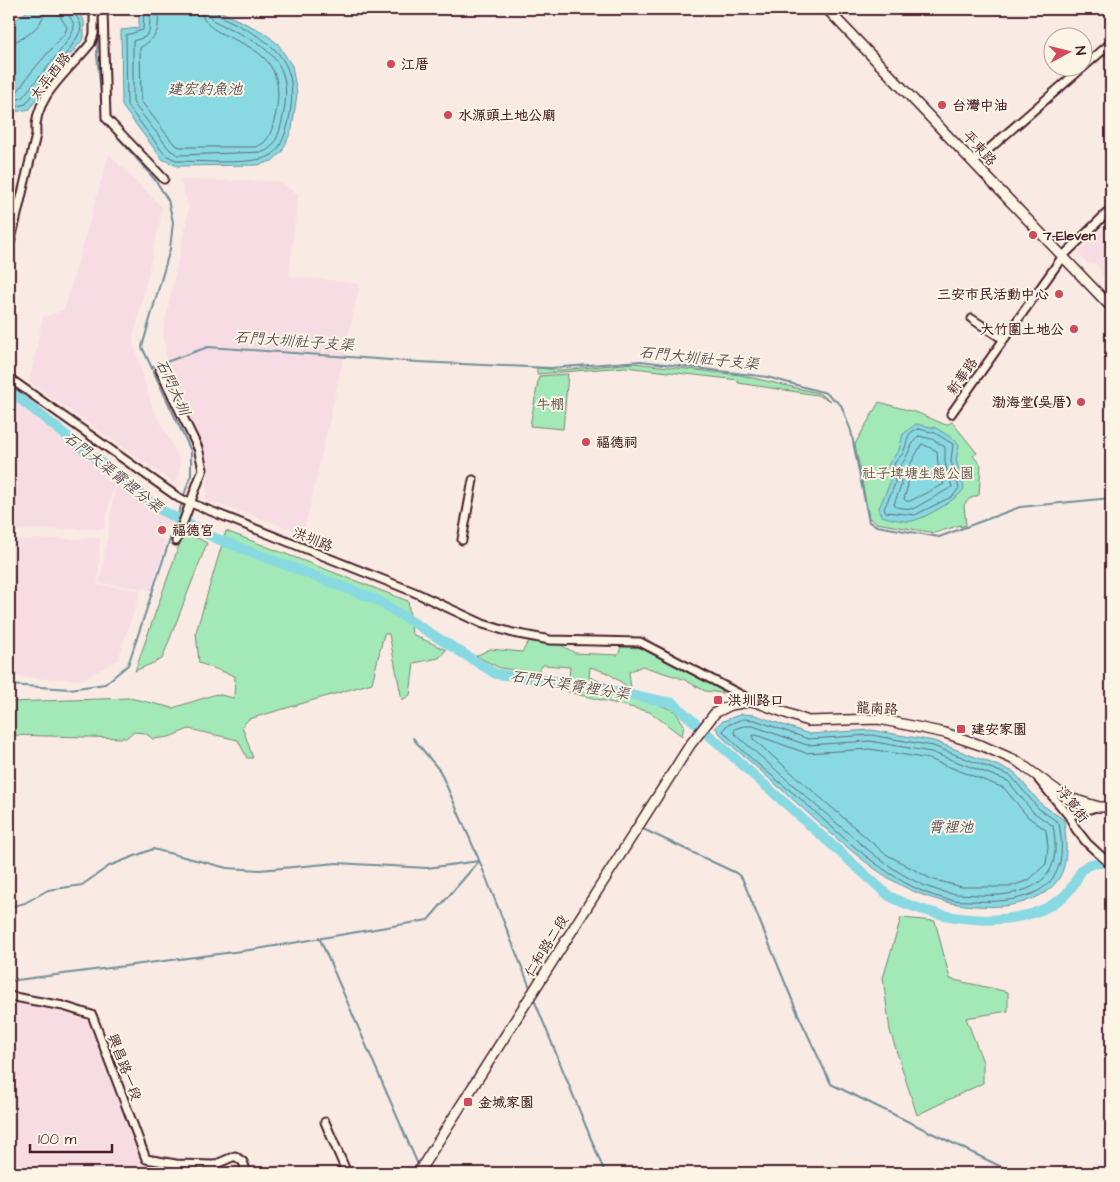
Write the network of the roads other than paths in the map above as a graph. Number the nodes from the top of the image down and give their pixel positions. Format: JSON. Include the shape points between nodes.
{"nodes":[{"id":1,"x":94,"y":9,"type":"edge"},
{"id":2,"x":103,"y":9,"type":"edge"},
{"id":3,"x":827,"y":9,"type":"edge"},
{"id":4,"x":1111,"y":43,"type":"edge"},
{"id":5,"x":974,"y":162,"type":"junction"},
{"id":6,"x":164,"y":179,"type":"dead end"},
{"id":7,"x":9,"y":204,"type":"edge"},
{"id":8,"x":18,"y":206,"type":"junction"},
{"id":9,"x":1111,"y":209,"type":"edge"},
{"id":10,"x":9,"y":248,"type":"edge"},
{"id":11,"x":1063,"y":256,"type":"junction"},
{"id":12,"x":1111,"y":308,"type":"edge"},
{"id":13,"x":972,"y":319,"type":"dead end"},
{"id":14,"x":1003,"y":339,"type":"junction"},
{"id":15,"x":160,"y":370,"type":"dead end"},
{"id":16,"x":9,"y":378,"type":"edge"},
{"id":17,"x":951,"y":414,"type":"dead end"},
{"id":18,"x":473,"y":480,"type":"dead end"},
{"id":19,"x":185,"y":502,"type":"junction"},
{"id":20,"x":462,"y":540,"type":"dead end"},
{"id":21,"x":176,"y":541,"type":"dead end"},
{"id":22,"x":640,"y":642,"type":"joint"},
{"id":23,"x":753,"y":701,"type":"junction"},
{"id":24,"x":1038,"y":778,"type":"junction"},
{"id":25,"x":1099,"y":807,"type":"junction"},
{"id":26,"x":1111,"y":807,"type":"edge"},
{"id":27,"x":1069,"y":816,"type":"junction"},
{"id":28,"x":1111,"y":865,"type":"edge"},
{"id":29,"x":9,"y":996,"type":"edge"},
{"id":30,"x":326,"y":1122,"type":"dead end"},
{"id":31,"x":419,"y":1171,"type":"edge"},
{"id":32,"x":247,"y":1173,"type":"edge"},
{"id":33,"x":347,"y":1173,"type":"edge"}],
"edges":[{"from":1,"to":8,"type":"street","name":"太平西路","via":[[91,44],[39,108],[35,121],[36,135]]},
{"from":2,"to":6,"type":"street","via":[[106,118]]},
{"from":3,"to":5,"type":"main road","name":"平東路"},
{"from":4,"to":5,"type":"street"},
{"from":5,"to":11,"type":"main road","name":"平東路"},
{"from":7,"to":8,"type":"street"},
{"from":8,"to":10,"type":"street","name":"太平西路"},
{"from":9,"to":11,"type":"street","name":"新華路"},
{"from":11,"to":12,"type":"main road","name":"平東路"},
{"from":11,"to":14,"type":"street","name":"新華路"},
{"from":13,"to":14,"type":"street"},
{"from":14,"to":17,"type":"street","name":"新華路"},
{"from":15,"to":19,"type":"street","via":[[201,458],[203,469]]},
{"from":16,"to":19,"type":"street","name":"洪圳路"},
{"from":18,"to":20,"type":"street"},
{"from":19,"to":21,"type":"street"},
{"from":19,"to":22,"type":"street","name":"洪圳路","via":[[414,592],[483,624],[550,640]]},
{"from":22,"to":23,"type":"street","name":"龍南路"},
{"from":23,"to":24,"type":"main road","name":"龍南路","via":[[808,721],[879,719],[944,733],[1003,754]]},
{"from":23,"to":31,"type":"main road","name":"仁和路二段","via":[[731,705],[715,713],[704,725]]},
{"from":24,"to":25,"type":"main road","name":"龍南路","via":[[1066,797]]},
{"from":24,"to":27,"type":"street","name":"浮筧街"},
{"from":25,"to":26,"type":"main road","name":"龍南路"},
{"from":25,"to":27,"type":"street"},
{"from":27,"to":28,"type":"street","name":"浮筧街","via":[[1087,843]]},
{"from":29,"to":32,"type":"street","name":"興昌路一段","via":[[64,1006],[92,1015],[146,1159],[214,1165],[235,1156],[243,1162]]},
{"from":30,"to":33,"type":"street"}]}
